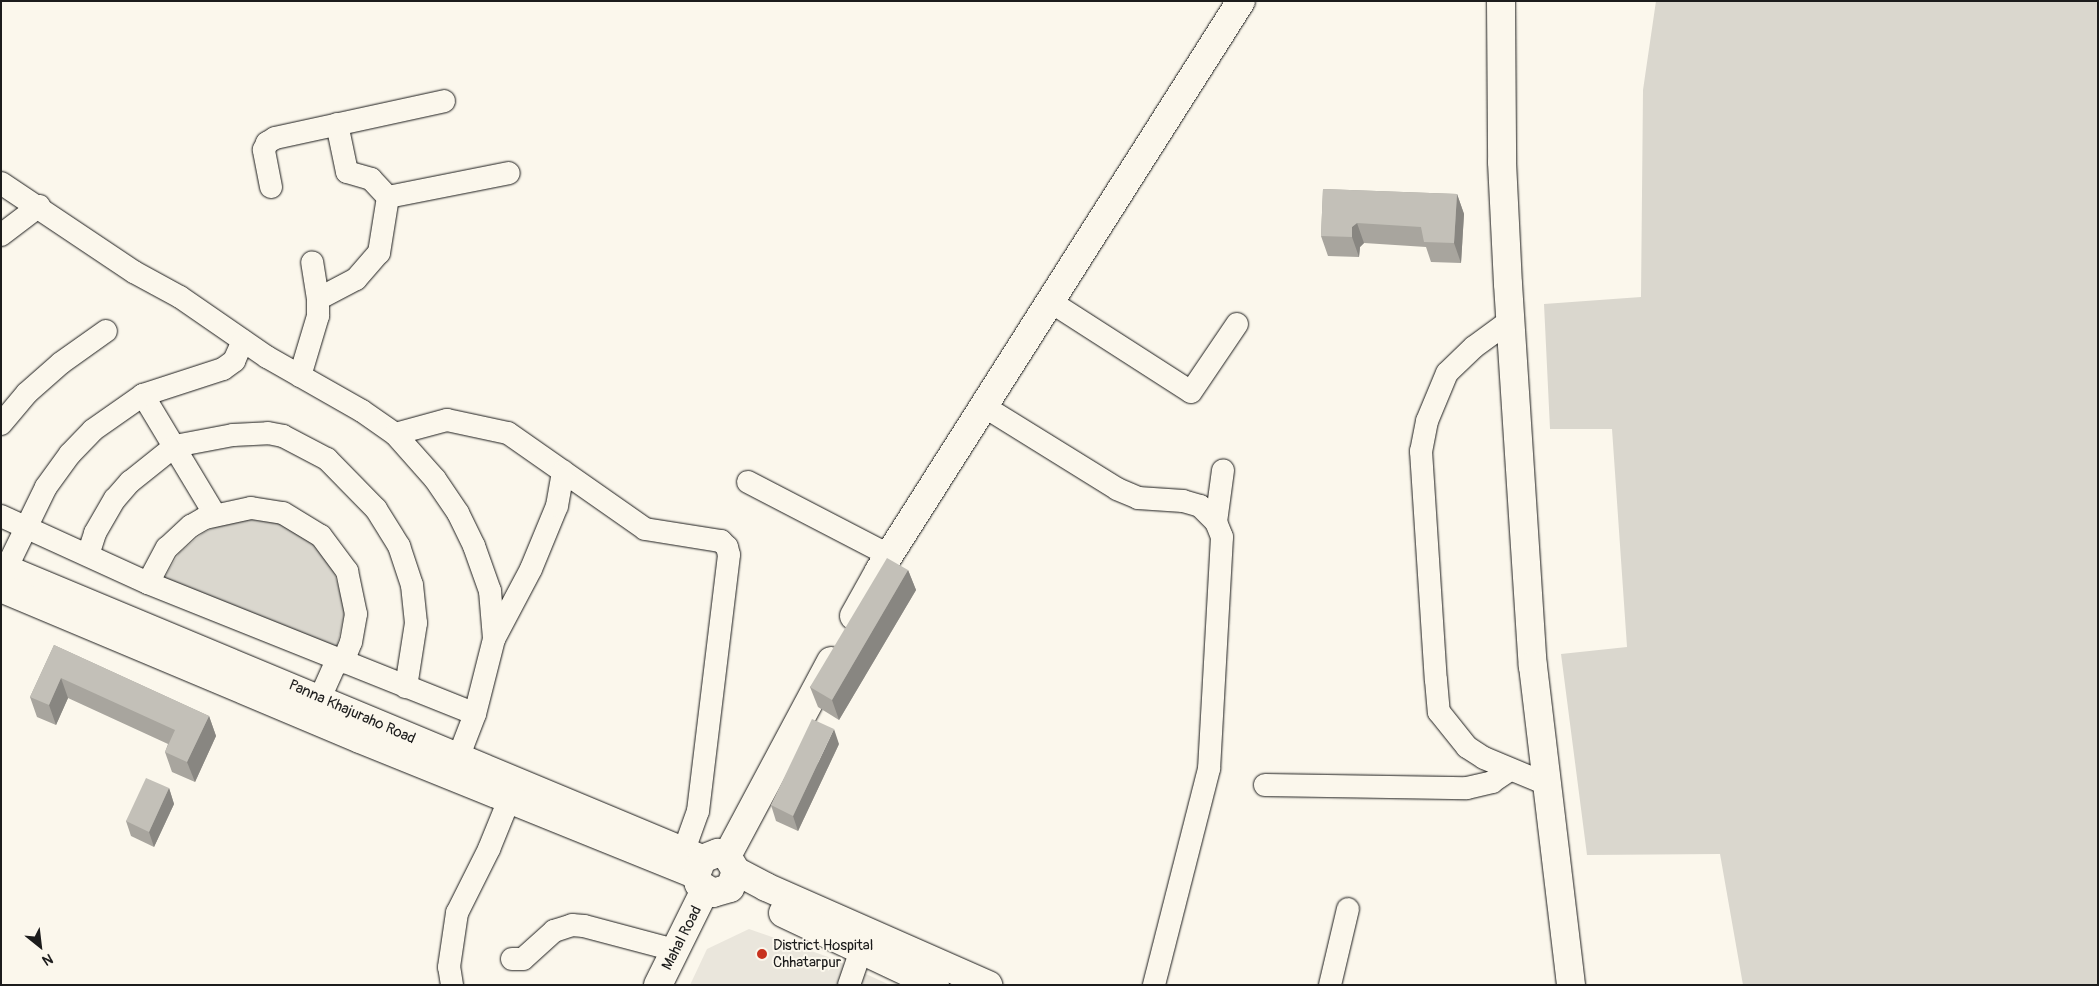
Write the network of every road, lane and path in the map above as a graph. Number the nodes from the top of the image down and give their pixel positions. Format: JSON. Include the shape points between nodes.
{"nodes":[{"id":1,"x":1241,"y":1,"type":"edge"},
{"id":2,"x":1501,"y":1,"type":"edge"},
{"id":3,"x":444,"y":101,"type":"dead end"},
{"id":4,"x":337,"y":124,"type":"junction"},
{"id":5,"x":508,"y":173,"type":"dead end"},
{"id":6,"x":1,"y":183,"type":"edge"},
{"id":7,"x":271,"y":188,"type":"dead end"},
{"id":8,"x":388,"y":197,"type":"junction"},
{"id":9,"x":39,"y":206,"type":"junction"},
{"id":10,"x":1,"y":234,"type":"edge"},
{"id":11,"x":312,"y":262,"type":"dead end"},
{"id":12,"x":318,"y":299,"type":"junction"},
{"id":13,"x":1051,"y":302,"type":"junction"},
{"id":14,"x":1511,"y":320,"type":"junction"},
{"id":15,"x":1237,"y":324,"type":"dead end"},
{"id":16,"x":106,"y":331,"type":"dead end"},
{"id":17,"x":243,"y":341,"type":"junction"},
{"id":18,"x":300,"y":376,"type":"junction"},
{"id":19,"x":144,"y":395,"type":"junction"},
{"id":20,"x":985,"y":407,"type":"junction"},
{"id":21,"x":1,"y":424,"type":"edge"},
{"id":22,"x":395,"y":434,"type":"junction"},
{"id":23,"x":175,"y":446,"type":"junction"},
{"id":24,"x":1223,"y":470,"type":"dead end"},
{"id":25,"x":564,"y":472,"type":"junction"},
{"id":26,"x":748,"y":482,"type":"dead end"},
{"id":27,"x":214,"y":515,"type":"junction"},
{"id":28,"x":1,"y":516,"type":"edge"},
{"id":29,"x":1216,"y":522,"type":"junction"},
{"id":30,"x":25,"y":527,"type":"junction"},
{"id":31,"x":88,"y":555,"type":"junction"},
{"id":32,"x":889,"y":555,"type":"junction"},
{"id":33,"x":3,"y":574,"type":"edge"},
{"id":34,"x":148,"y":583,"type":"junction"},
{"id":35,"x":494,"y":639,"type":"junction"},
{"id":36,"x":340,"y":661,"type":"junction"},
{"id":37,"x":406,"y":687,"type":"junction"},
{"id":38,"x":320,"y":698,"type":"junction"},
{"id":39,"x":475,"y":714,"type":"junction"},
{"id":40,"x":458,"y":758,"type":"junction"},
{"id":41,"x":1510,"y":770,"type":"junction"},
{"id":42,"x":1265,"y":785,"type":"dead end"},
{"id":43,"x":1549,"y":785,"type":"junction"},
{"id":44,"x":512,"y":791,"type":"junction"},
{"id":45,"x":711,"y":870,"type":"junction"},
{"id":46,"x":1348,"y":909,"type":"dead end"},
{"id":47,"x":674,"y":950,"type":"junction"},
{"id":48,"x":861,"y":951,"type":"junction"},
{"id":49,"x":512,"y":959,"type":"dead end"},
{"id":50,"x":452,"y":985,"type":"edge"},
{"id":51,"x":658,"y":985,"type":"edge"},
{"id":52,"x":849,"y":985,"type":"edge"},
{"id":53,"x":935,"y":985,"type":"edge"},
{"id":54,"x":988,"y":985,"type":"edge"},
{"id":55,"x":1154,"y":985,"type":"edge"},
{"id":56,"x":1330,"y":985,"type":"edge"},
{"id":57,"x":1571,"y":985,"type":"edge"}],
"edges":[{"from":1,"to":13,"type":"main road","name":"Mahal Road"},
{"from":2,"to":14,"type":"main road","via":[[1502,162]]},
{"from":3,"to":4,"type":"street"},
{"from":4,"to":7,"type":"street","via":[[294,133],[267,143],[264,150]]},
{"from":4,"to":8,"type":"street","via":[[347,172],[371,179]]},
{"from":5,"to":8,"type":"street"},
{"from":6,"to":9,"type":"street"},
{"from":8,"to":12,"type":"street","via":[[379,253],[356,278]]},
{"from":9,"to":10,"type":"street"},
{"from":9,"to":17,"type":"street"},
{"from":11,"to":12,"type":"street"},
{"from":12,"to":18,"type":"street","via":[[315,334]]},
{"from":13,"to":15,"type":"street","via":[[1191,392]]},
{"from":13,"to":20,"type":"main road","name":"Mahal Road"},
{"from":14,"to":41,"type":"street","via":[[1474,347],[1448,373],[1427,421],[1421,450],[1439,712],[1467,747]]},
{"from":14,"to":43,"type":"main road","via":[[1533,666]]},
{"from":16,"to":21,"type":"street","via":[[40,381]]},
{"from":17,"to":18,"type":"street"},
{"from":17,"to":19,"type":"street","via":[[234,361],[223,369]]},
{"from":18,"to":22,"type":"street"},
{"from":19,"to":23,"type":"street"},
{"from":19,"to":30,"type":"street","via":[[94,430],[70,454],[46,486]]},
{"from":20,"to":29,"type":"street","via":[[1117,489],[1138,498],[1183,500],[1200,506]]},
{"from":20,"to":32,"type":"main road","name":"Mahal Road"},
{"from":22,"to":25,"type":"street","via":[[447,420],[487,426],[524,442]]},
{"from":22,"to":35,"type":"street","via":[[436,479],[458,513],[490,591]]},
{"from":23,"to":27,"type":"street"},
{"from":23,"to":31,"type":"street","via":[[130,482],[115,499],[95,533]]},
{"from":23,"to":37,"type":"street","via":[[233,435],[268,433],[283,436],[327,458],[376,509],[399,546],[412,585],[416,623]]},
{"from":24,"to":29,"type":"street"},
{"from":25,"to":35,"type":"street","via":[[556,506],[531,569]]},
{"from":25,"to":45,"type":"street","via":[[645,529],[721,541],[727,547],[729,555],[698,811]]},
{"from":26,"to":32,"type":"street"},
{"from":27,"to":34,"type":"street","via":[[178,536],[158,561]]},
{"from":27,"to":36,"type":"street","via":[[251,508],[283,513],[310,527],[331,546],[347,571],[354,599],[354,628]]},
{"from":28,"to":30,"type":"street"},
{"from":29,"to":55,"type":"street","via":[[1222,538],[1209,769]]},
{"from":30,"to":31,"type":"street"},
{"from":30,"to":33,"type":"street"},
{"from":31,"to":34,"type":"street"},
{"from":32,"to":45,"type":"main road","name":"Mahal Road"},
{"from":33,"to":38,"type":"main road","name":"Panna Khajuraho Road"},
{"from":33,"to":44,"type":"main road","name":"Panna Khajuraho Road"},
{"from":34,"to":36,"type":"street"},
{"from":35,"to":39,"type":"street"},
{"from":36,"to":37,"type":"street"},
{"from":36,"to":38,"type":"street"},
{"from":37,"to":39,"type":"street"},
{"from":38,"to":40,"type":"main road","name":"Panna Khajuraho Road"},
{"from":39,"to":40,"type":"street"},
{"from":40,"to":44,"type":"main road","name":"Panna Khajuraho Road"},
{"from":41,"to":42,"type":"street","via":[[1492,782],[1467,788]]},
{"from":41,"to":43,"type":"street"},
{"from":43,"to":57,"type":"main road"},
{"from":44,"to":45,"type":"main road","name":"Panna Khajuraho Road"},
{"from":44,"to":50,"type":"street","via":[[489,849],[457,913],[449,967]]},
{"from":45,"to":47,"type":"main road","name":"Mahal Road"},
{"from":45,"to":48,"type":"main road","name":"Panna Khajuraho Road"},
{"from":45,"to":54,"type":"main road","name":"Panna Khajuraho Road"},
{"from":46,"to":56,"type":"street"},
{"from":47,"to":49,"type":"street","via":[[572,925],[554,931],[523,959]]},
{"from":47,"to":51,"type":"main road","name":"Mahal Road"},
{"from":48,"to":52,"type":"street"},
{"from":48,"to":53,"type":"main road","name":"Panna Khajuraho Road"}]}
